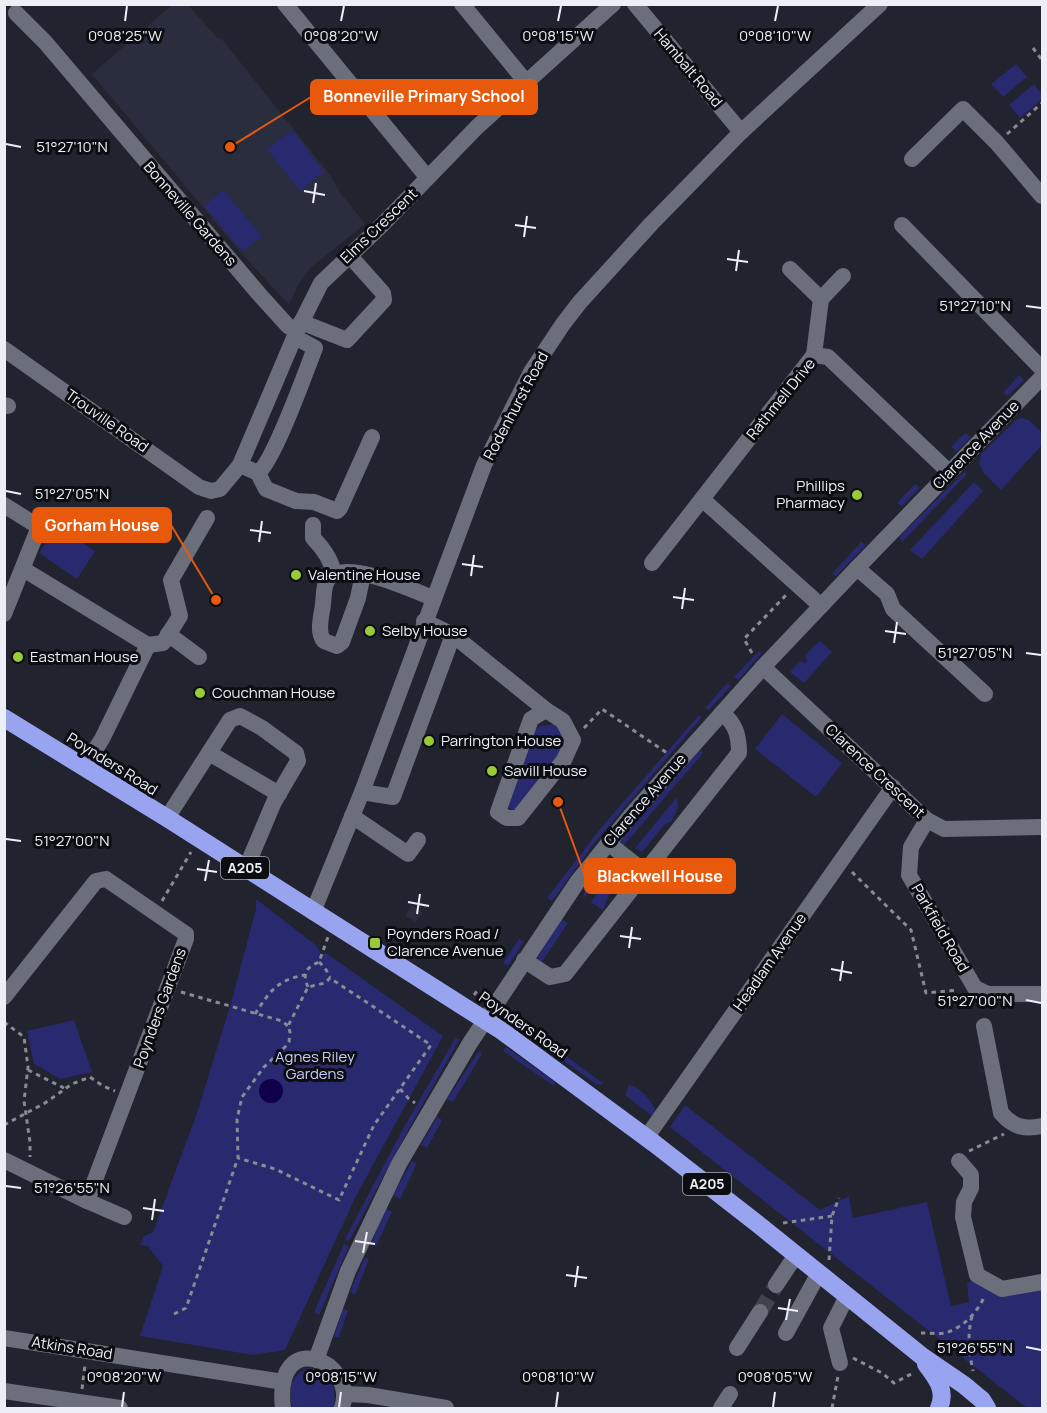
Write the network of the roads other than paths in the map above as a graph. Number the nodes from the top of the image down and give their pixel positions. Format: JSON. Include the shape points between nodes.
{"nodes":[{"id":1,"x":285,"y":4,"type":"edge"},
{"id":2,"x":462,"y":4,"type":"edge"},
{"id":3,"x":613,"y":4,"type":"edge"},
{"id":4,"x":635,"y":4,"type":"edge"},
{"id":5,"x":880,"y":4,"type":"edge"},
{"id":6,"x":15,"y":14,"type":"edge"},
{"id":7,"x":526,"y":82,"type":"junction"},
{"id":8,"x":741,"y":132,"type":"junction"},
{"id":9,"x":912,"y":159,"type":"dead end"},
{"id":10,"x":427,"y":177,"type":"junction"},
{"id":11,"x":1042,"y":196,"type":"edge"},
{"id":12,"x":902,"y":225,"type":"dead end"},
{"id":13,"x":350,"y":256,"type":"junction"},
{"id":14,"x":790,"y":269,"type":"dead end"},
{"id":15,"x":843,"y":276,"type":"dead end"},
{"id":16,"x":821,"y":299,"type":"junction"},
{"id":17,"x":298,"y":330,"type":"junction"},
{"id":18,"x":4,"y":349,"type":"edge"},
{"id":19,"x":814,"y":355,"type":"junction"},
{"id":20,"x":1042,"y":369,"type":"edge"},
{"id":21,"x":1042,"y":377,"type":"edge"},
{"id":22,"x":372,"y":437,"type":"dead end"},
{"id":23,"x":240,"y":465,"type":"junction"},
{"id":24,"x":949,"y":472,"type":"junction"},
{"id":25,"x":258,"y":473,"type":"junction"},
{"id":26,"x":210,"y":491,"type":"joint"},
{"id":27,"x":702,"y":499,"type":"junction"},
{"id":28,"x":4,"y":505,"type":"edge"},
{"id":29,"x":207,"y":518,"type":"dead end"},
{"id":30,"x":313,"y":525,"type":"dead end"},
{"id":31,"x":652,"y":562,"type":"dead end"},
{"id":32,"x":857,"y":567,"type":"junction"},
{"id":33,"x":23,"y":569,"type":"junction"},
{"id":34,"x":363,"y":574,"type":"junction"},
{"id":35,"x":334,"y":575,"type":"junction"},
{"id":36,"x":433,"y":598,"type":"junction"},
{"id":37,"x":821,"y":606,"type":"junction"},
{"id":38,"x":4,"y":614,"type":"edge"},
{"id":39,"x":424,"y":621,"type":"junction"},
{"id":40,"x":168,"y":634,"type":"junction"},
{"id":41,"x":453,"y":635,"type":"junction"},
{"id":42,"x":148,"y":645,"type":"junction"},
{"id":43,"x":199,"y":657,"type":"dead end"},
{"id":44,"x":763,"y":667,"type":"junction"},
{"id":45,"x":985,"y":694,"type":"dead end"},
{"id":46,"x":546,"y":710,"type":"junction"},
{"id":47,"x":722,"y":713,"type":"junction"},
{"id":48,"x":4,"y":718,"type":"edge"},
{"id":49,"x":209,"y":753,"type":"junction"},
{"id":50,"x":84,"y":767,"type":"junction"},
{"id":51,"x":893,"y":788,"type":"junction"},
{"id":52,"x":362,"y":792,"type":"junction"},
{"id":53,"x":279,"y":794,"type":"junction"},
{"id":54,"x":352,"y":816,"type":"junction"},
{"id":55,"x":167,"y":818,"type":"junction"},
{"id":56,"x":927,"y":820,"type":"junction"},
{"id":57,"x":1042,"y":827,"type":"edge"},
{"id":58,"x":418,"y":840,"type":"dead end"},
{"id":59,"x":608,"y":843,"type":"junction"},
{"id":60,"x":246,"y":868,"type":"junction"},
{"id":61,"x":645,"y":873,"type":"junction"},
{"id":62,"x":313,"y":912,"type":"junction"},
{"id":63,"x":524,"y":960,"type":"junction"},
{"id":64,"x":1042,"y":994,"type":"edge"},
{"id":65,"x":4,"y":997,"type":"edge"},
{"id":66,"x":485,"y":1019,"type":"junction"},
{"id":67,"x":984,"y":1026,"type":"dead end"},
{"id":68,"x":1042,"y":1126,"type":"edge"},
{"id":69,"x":646,"y":1138,"type":"junction"},
{"id":70,"x":4,"y":1160,"type":"edge"},
{"id":71,"x":959,"y":1161,"type":"road end"},
{"id":72,"x":87,"y":1201,"type":"junction"},
{"id":73,"x":123,"y":1216,"type":"dead end"},
{"id":74,"x":796,"y":1255,"type":"junction"},
{"id":75,"x":824,"y":1266,"type":"junction"},
{"id":76,"x":1042,"y":1282,"type":"edge"},
{"id":77,"x":776,"y":1285,"type":"tunnel mouth"},
{"id":78,"x":847,"y":1296,"type":"junction"},
{"id":79,"x":760,"y":1312,"type":"tunnel mouth"},
{"id":80,"x":786,"y":1333,"type":"dead end"},
{"id":81,"x":4,"y":1338,"type":"edge"},
{"id":82,"x":737,"y":1348,"type":"dead end"},
{"id":83,"x":839,"y":1359,"type":"road end"},
{"id":84,"x":316,"y":1360,"type":"junction"},
{"id":85,"x":925,"y":1361,"type":"junction"},
{"id":86,"x":282,"y":1382,"type":"junction"},
{"id":87,"x":4,"y":1391,"type":"edge"},
{"id":88,"x":343,"y":1401,"type":"edge"},
{"id":89,"x":71,"y":1404,"type":"edge"},
{"id":90,"x":120,"y":1408,"type":"edge"},
{"id":91,"x":283,"y":1408,"type":"edge"},
{"id":92,"x":446,"y":1408,"type":"edge"},
{"id":93,"x":939,"y":1408,"type":"edge"},
{"id":94,"x":987,"y":1408,"type":"edge"}],
"edges":[{"from":1,"to":10,"type":"street"},
{"from":2,"to":7,"type":"street"},
{"from":3,"to":7,"type":"street","name":"Elms Crescent"},
{"from":4,"to":8,"type":"street","name":"Hambalt Road"},
{"from":5,"to":8,"type":"street","name":"Rodenhurst Road"},
{"from":6,"to":17,"type":"street","name":"Bonneville Gardens","via":[[45,42],[259,294],[288,326]]},
{"from":7,"to":10,"type":"street","name":"Elms Crescent"},
{"from":8,"to":36,"type":"street","name":"Rodenhurst Road","via":[[597,282],[545,350],[484,465]]},
{"from":9,"to":11,"type":"street","via":[[963,109]]},
{"from":10,"to":13,"type":"street","name":"Elms Crescent"},
{"from":12,"to":20,"type":"street"},
{"from":13,"to":17,"type":"street","name":"Elms Crescent","via":[[321,283]]},
{"from":13,"to":17,"type":"street","via":[[383,293],[384,300],[350,339]]},
{"from":14,"to":16,"type":"street"},
{"from":15,"to":16,"type":"street"},
{"from":16,"to":19,"type":"street"},
{"from":17,"to":23,"type":"street","name":"Elms Crescent"},
{"from":17,"to":25,"type":"street","name":"Bonneville Gardens","via":[[315,348],[277,441]]},
{"from":18,"to":26,"type":"street","name":"Trouville Road"},
{"from":19,"to":24,"type":"street","name":"Rathmell Drive","via":[[828,357]]},
{"from":19,"to":27,"type":"street","name":"Rathmell Drive"},
{"from":21,"to":24,"type":"street","name":"Clarence Avenue"},
{"from":22,"to":25,"type":"street","via":[[337,511],[266,489]]},
{"from":23,"to":25,"type":"street"},
{"from":23,"to":26,"type":"street","name":"Elms Crescent","via":[[220,489]]},
{"from":24,"to":32,"type":"street","name":"Clarence Avenue"},
{"from":27,"to":31,"type":"street","name":"Rathmell Drive"},
{"from":27,"to":37,"type":"street"},
{"from":28,"to":33,"type":"street","via":[[39,527]]},
{"from":29,"to":40,"type":"street","via":[[171,580],[180,616]]},
{"from":30,"to":35,"type":"street","via":[[313,538],[321,546]]},
{"from":32,"to":37,"type":"street","name":"Clarence Avenue"},
{"from":32,"to":45,"type":"street","via":[[887,594],[893,609]]},
{"from":33,"to":38,"type":"street"},
{"from":33,"to":42,"type":"street"},
{"from":34,"to":35,"type":"street"},
{"from":34,"to":35,"type":"street","via":[[342,642],[336,646],[324,641],[320,632],[326,583]]},
{"from":34,"to":36,"type":"street"},
{"from":36,"to":39,"type":"street","name":"Rodenhurst Road"},
{"from":37,"to":44,"type":"street","name":"Clarence Avenue"},
{"from":39,"to":41,"type":"street"},
{"from":39,"to":52,"type":"street","name":"Rodenhurst Road"},
{"from":40,"to":42,"type":"street","via":[[163,643]]},
{"from":40,"to":43,"type":"street"},
{"from":41,"to":46,"type":"street"},
{"from":41,"to":52,"type":"street","via":[[393,796]]},
{"from":42,"to":50,"type":"street"},
{"from":44,"to":47,"type":"street","name":"Clarence Avenue"},
{"from":44,"to":51,"type":"street","name":"Clarence Crescent"},
{"from":46,"to":46,"type":"street","via":[[563,721],[573,740],[564,760],[518,818],[507,818],[498,812],[531,719]]},
{"from":47,"to":59,"type":"street","name":"Clarence Avenue"},
{"from":47,"to":61,"type":"street","via":[[739,735],[739,753]]},
{"from":48,"to":50,"type":"highway","name":"Poynders Road","number":"A205"},
{"from":49,"to":53,"type":"street"},
{"from":49,"to":53,"type":"street","via":[[230,720],[240,716],[262,728],[296,753],[297,761]]},
{"from":49,"to":55,"type":"street"},
{"from":50,"to":55,"type":"highway","name":"Poynders Road","number":"A205"},
{"from":51,"to":56,"type":"street","name":"Clarence Crescent"},
{"from":51,"to":69,"type":"street","name":"Headlam Avenue"},
{"from":52,"to":54,"type":"street","name":"Rodenhurst Road"},
{"from":53,"to":60,"type":"street"},
{"from":54,"to":58,"type":"street","via":[[408,854]]},
{"from":54,"to":62,"type":"street","name":"Rodenhurst Road"},
{"from":55,"to":60,"type":"highway","name":"Poynders Road","number":"A205"},
{"from":56,"to":57,"type":"street","name":"Clarence Crescent","via":[[944,829]]},
{"from":56,"to":64,"type":"street","name":"Parkfield Road","via":[[911,847],[909,875],[981,991]]},
{"from":59,"to":61,"type":"street"},
{"from":59,"to":63,"type":"street","name":"Clarence Avenue"},
{"from":60,"to":62,"type":"highway","name":"Poynders Road","number":"A205"},
{"from":61,"to":63,"type":"street","via":[[565,974],[550,977]]},
{"from":62,"to":66,"type":"highway","name":"Poynders Road","number":"A205"},
{"from":63,"to":66,"type":"street","name":"Clarence Avenue"},
{"from":65,"to":72,"type":"street","name":"Poynders Gardens","via":[[96,880],[106,879],[186,934]]},
{"from":66,"to":69,"type":"highway","name":"Poynders Road","number":"A205"},
{"from":66,"to":84,"type":"street","name":"Clarence Avenue","via":[[429,1111],[376,1210],[348,1271]]},
{"from":67,"to":68,"type":"street","via":[[1002,1113],[1009,1123],[1031,1129]]},
{"from":69,"to":74,"type":"highway","name":"Poynders Road","number":"A205"},
{"from":70,"to":72,"type":"street"},
{"from":71,"to":76,"type":"street","via":[[971,1175],[963,1217],[977,1275],[1002,1289]]},
{"from":72,"to":73,"type":"street"},
{"from":74,"to":75,"type":"highway","name":"Poynders Road","number":"A205"},
{"from":74,"to":77,"type":"street"},
{"from":75,"to":78,"type":"highway","name":"Poynders Road","number":"A205"},
{"from":75,"to":80,"type":"street"},
{"from":78,"to":83,"type":"street","via":[[831,1328]]},
{"from":78,"to":85,"type":"highway","name":"Poynders Road","number":"A205"},
{"from":79,"to":82,"type":"street"},
{"from":81,"to":86,"type":"street","name":"Atkins Road"},
{"from":84,"to":86,"type":"street","via":[[291,1365]]},
{"from":84,"to":88,"type":"street","via":[[338,1377]]},
{"from":85,"to":93,"type":"highway","number":"A205","via":[[940,1381]]},
{"from":85,"to":94,"type":"highway","name":"Poynders Road","number":"A205","via":[[964,1385]]},
{"from":86,"to":91,"type":"street"},
{"from":87,"to":89,"type":"street"},
{"from":88,"to":92,"type":"street","via":[[368,1395]]},
{"from":89,"to":90,"type":"street"}]}
